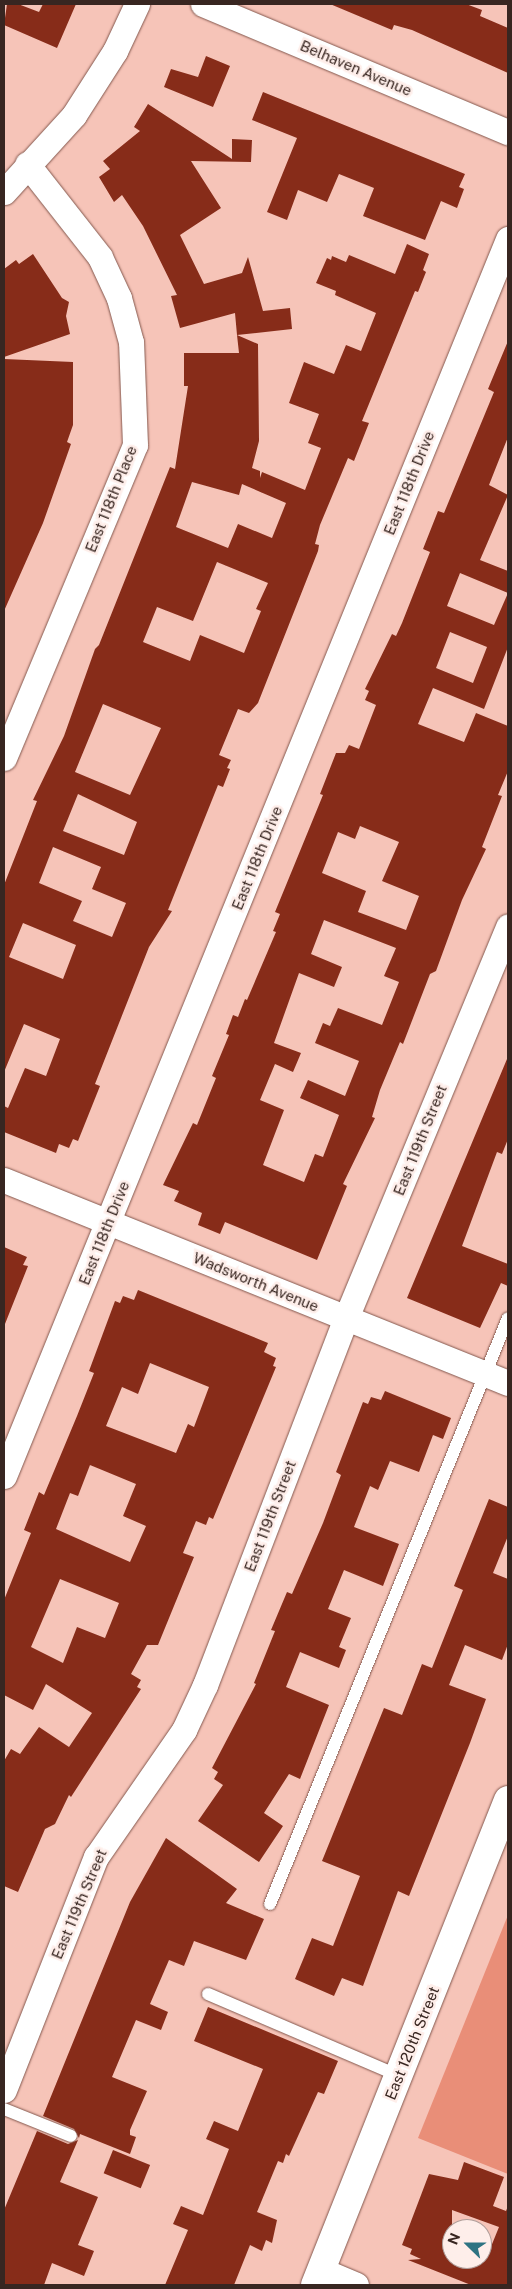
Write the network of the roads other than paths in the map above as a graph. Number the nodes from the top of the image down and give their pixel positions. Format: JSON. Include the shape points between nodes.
{"nodes":[{"id":1,"x":137,"y":4,"type":"edge"},
{"id":2,"x":203,"y":4,"type":"edge"},
{"id":3,"x":508,"y":132,"type":"edge"},
{"id":4,"x":27,"y":164,"type":"junction"},
{"id":5,"x":4,"y":192,"type":"edge"},
{"id":6,"x":508,"y":239,"type":"edge"},
{"id":7,"x":4,"y":758,"type":"edge"},
{"id":8,"x":508,"y":926,"type":"edge"},
{"id":9,"x":4,"y":1180,"type":"edge"},
{"id":10,"x":109,"y":1222,"type":"junction"},
{"id":11,"x":346,"y":1318,"type":"junction"},
{"id":12,"x":508,"y":1318,"type":"edge"},
{"id":13,"x":485,"y":1374,"type":"junction"},
{"id":14,"x":508,"y":1384,"type":"edge"},
{"id":15,"x":4,"y":1476,"type":"edge"},
{"id":16,"x":508,"y":1800,"type":"edge"},
{"id":17,"x":270,"y":1904,"type":"dead end"},
{"id":18,"x":208,"y":1994,"type":"dead end"},
{"id":19,"x":398,"y":2076,"type":"junction"},
{"id":20,"x":4,"y":2090,"type":"edge"},
{"id":21,"x":4,"y":2109,"type":"edge"},
{"id":22,"x":71,"y":2136,"type":"dead end"},
{"id":23,"x":318,"y":2278,"type":"edge"},
{"id":24,"x":356,"y":2285,"type":"edge"}],
"edges":[{"from":1,"to":4,"type":"street","via":[[115,51],[74,115]]},
{"from":2,"to":3,"type":"street","name":"Belhaven Avenue"},
{"from":4,"to":5,"type":"street"},
{"from":4,"to":7,"type":"street","name":"East 118th Place","via":[[100,257],[119,298],[131,342],[135,445]]},
{"from":6,"to":10,"type":"street","name":"East 118th Drive"},
{"from":8,"to":11,"type":"street","name":"East 119th Street"},
{"from":9,"to":10,"type":"street","name":"Wadsworth Avenue"},
{"from":10,"to":11,"type":"street","name":"Wadsworth Avenue"},
{"from":10,"to":15,"type":"street","name":"East 118th Drive"},
{"from":11,"to":13,"type":"street","name":"Wadsworth Avenue"},
{"from":11,"to":20,"type":"street","name":"East 119th Street","via":[[205,1685],[184,1730],[96,1857]]},
{"from":12,"to":13,"type":"lane"},
{"from":13,"to":14,"type":"street","name":"Wadsworth Avenue"},
{"from":13,"to":17,"type":"lane"},
{"from":16,"to":19,"type":"street","name":"East 120th Street"},
{"from":18,"to":19,"type":"lane"},
{"from":19,"to":23,"type":"street","name":"East 120th Street"},
{"from":21,"to":22,"type":"lane"},
{"from":23,"to":24,"type":"street"}]}
